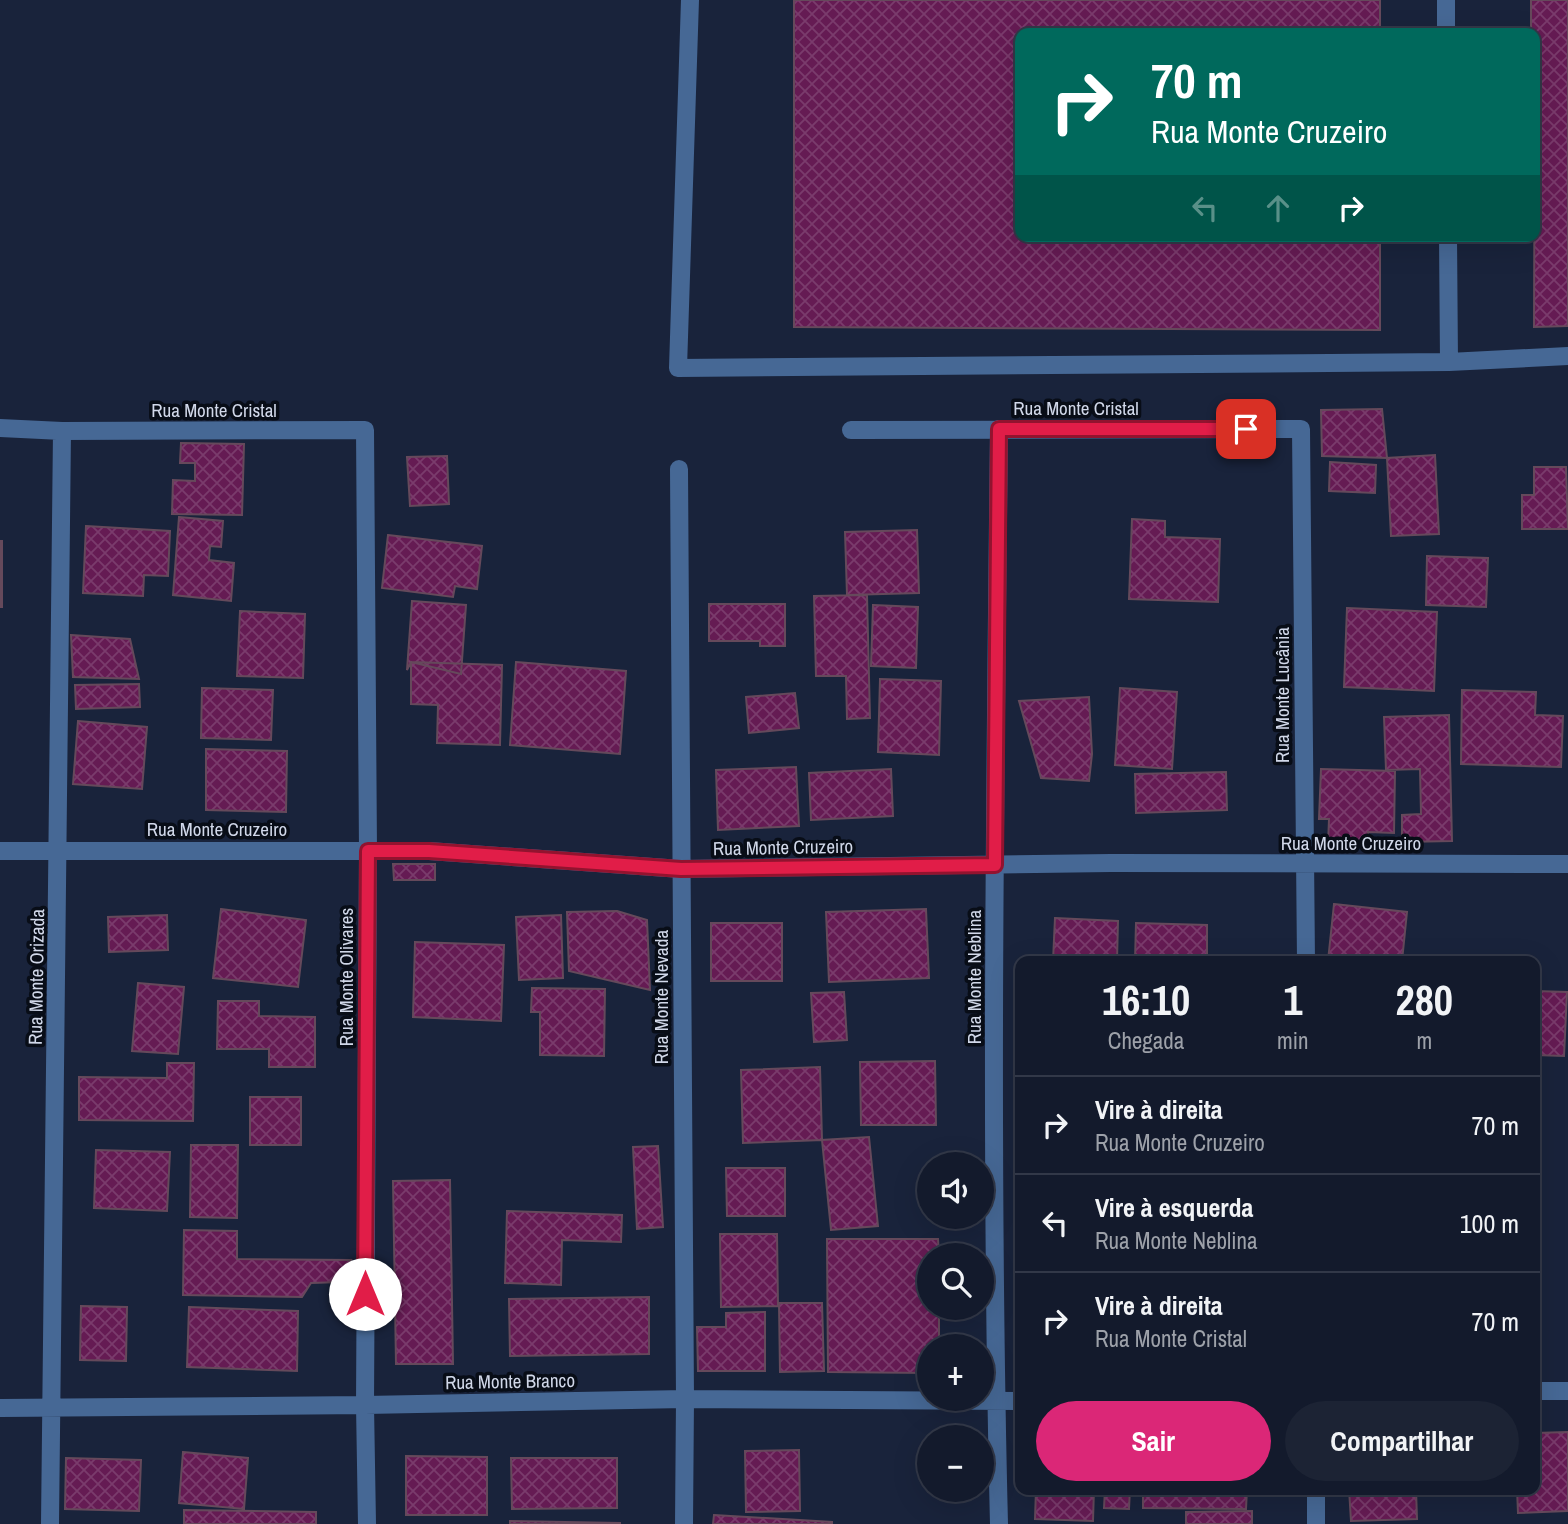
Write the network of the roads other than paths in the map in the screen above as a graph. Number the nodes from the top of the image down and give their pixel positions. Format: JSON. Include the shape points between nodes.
{"nodes":[{"id":1,"x":690,"y":0,"type":"edge"},
{"id":2,"x":1446,"y":0,"type":"edge"},
{"id":3,"x":1446,"y":28,"type":"edge"},
{"id":4,"x":1448,"y":242,"type":"edge"},
{"id":5,"x":1568,"y":356,"type":"edge"},
{"id":6,"x":1449,"y":362,"type":"junction"},
{"id":7,"x":0,"y":428,"type":"edge"},
{"id":8,"x":999,"y":429,"type":"junction"},
{"id":9,"x":1301,"y":429,"type":"joint"},
{"id":10,"x":365,"y":430,"type":"joint"},
{"id":11,"x":851,"y":430,"type":"dead end"},
{"id":12,"x":62,"y":431,"type":"junction"},
{"id":13,"x":679,"y":469,"type":"dead end"},
{"id":14,"x":0,"y":850,"type":"edge"},
{"id":15,"x":59,"y":851,"type":"junction"},
{"id":16,"x":368,"y":851,"type":"junction"},
{"id":17,"x":1304,"y":864,"type":"junction"},
{"id":18,"x":1568,"y":864,"type":"edge"},
{"id":19,"x":995,"y":865,"type":"junction"},
{"id":20,"x":681,"y":869,"type":"junction"},
{"id":21,"x":1306,"y":956,"type":"edge"},
{"id":22,"x":1540,"y":1391,"type":"edge"},
{"id":23,"x":1568,"y":1391,"type":"edge"},
{"id":24,"x":685,"y":1399,"type":"junction"},
{"id":25,"x":1015,"y":1401,"type":"edge"},
{"id":26,"x":996,"y":1402,"type":"junction"},
{"id":27,"x":365,"y":1405,"type":"junction"},
{"id":28,"x":51,"y":1407,"type":"junction"},
{"id":29,"x":0,"y":1408,"type":"edge"},
{"id":30,"x":1316,"y":1495,"type":"edge"},
{"id":31,"x":50,"y":1524,"type":"edge"},
{"id":32,"x":367,"y":1524,"type":"edge"},
{"id":33,"x":684,"y":1524,"type":"edge"},
{"id":34,"x":999,"y":1524,"type":"edge"},
{"id":35,"x":1316,"y":1524,"type":"edge"}],
"edges":[{"from":1,"to":6,"type":"street","via":[[678,369]]},
{"from":2,"to":3,"type":"street"},
{"from":4,"to":6,"type":"street"},
{"from":5,"to":6,"type":"street"},
{"from":7,"to":12,"type":"street","name":"Rua Monte Cristal"},
{"from":8,"to":9,"type":"street","name":"Rua Monte Cristal"},
{"from":8,"to":11,"type":"street","name":"Rua Monte Cristal"},
{"from":8,"to":19,"type":"street","name":"Rua Monte Neblina"},
{"from":9,"to":17,"type":"street","name":"Rua Monte Lucânia"},
{"from":10,"to":12,"type":"street","name":"Rua Monte Cristal"},
{"from":10,"to":16,"type":"street","name":"Rua Monte Olivares"},
{"from":12,"to":15,"type":"street","name":"Rua Monte Orizada"},
{"from":13,"to":20,"type":"street","name":"Rua Monte Nevada"},
{"from":14,"to":15,"type":"street","name":"Rua Monte Cruzeiro"},
{"from":15,"to":16,"type":"street","name":"Rua Monte Cruzeiro"},
{"from":15,"to":28,"type":"street","name":"Rua Monte Orizada"},
{"from":16,"to":20,"type":"street","name":"Rua Monte Cruzeiro","via":[[429,851]]},
{"from":16,"to":27,"type":"street","name":"Rua Monte Olivares"},
{"from":17,"to":18,"type":"street","name":"Rua Monte Cruzeiro"},
{"from":17,"to":19,"type":"street","name":"Rua Monte Cruzeiro"},
{"from":17,"to":21,"type":"street","name":"Rua Monte Lucânia"},
{"from":19,"to":20,"type":"street","name":"Rua Monte Cruzeiro"},
{"from":19,"to":26,"type":"street","name":"Rua Monte Neblina"},
{"from":20,"to":24,"type":"street","name":"Rua Monte Nevada"},
{"from":22,"to":23,"type":"street"},
{"from":24,"to":26,"type":"street","name":"Rua Monte Branco"},
{"from":24,"to":27,"type":"street","name":"Rua Monte Branco"},
{"from":24,"to":33,"type":"street","name":"Rua Monte Nevada"},
{"from":25,"to":26,"type":"street","name":"Rua Monte Branco"},
{"from":26,"to":34,"type":"street","name":"Rua Monte Neblina"},
{"from":27,"to":28,"type":"street","name":"Rua Monte Branco"},
{"from":27,"to":32,"type":"street","name":"Rua Monte Olivares"},
{"from":28,"to":29,"type":"street","name":"Rua Monte Branco"},
{"from":28,"to":31,"type":"street","name":"Rua Monte Orizada"},
{"from":30,"to":35,"type":"street"}]}
